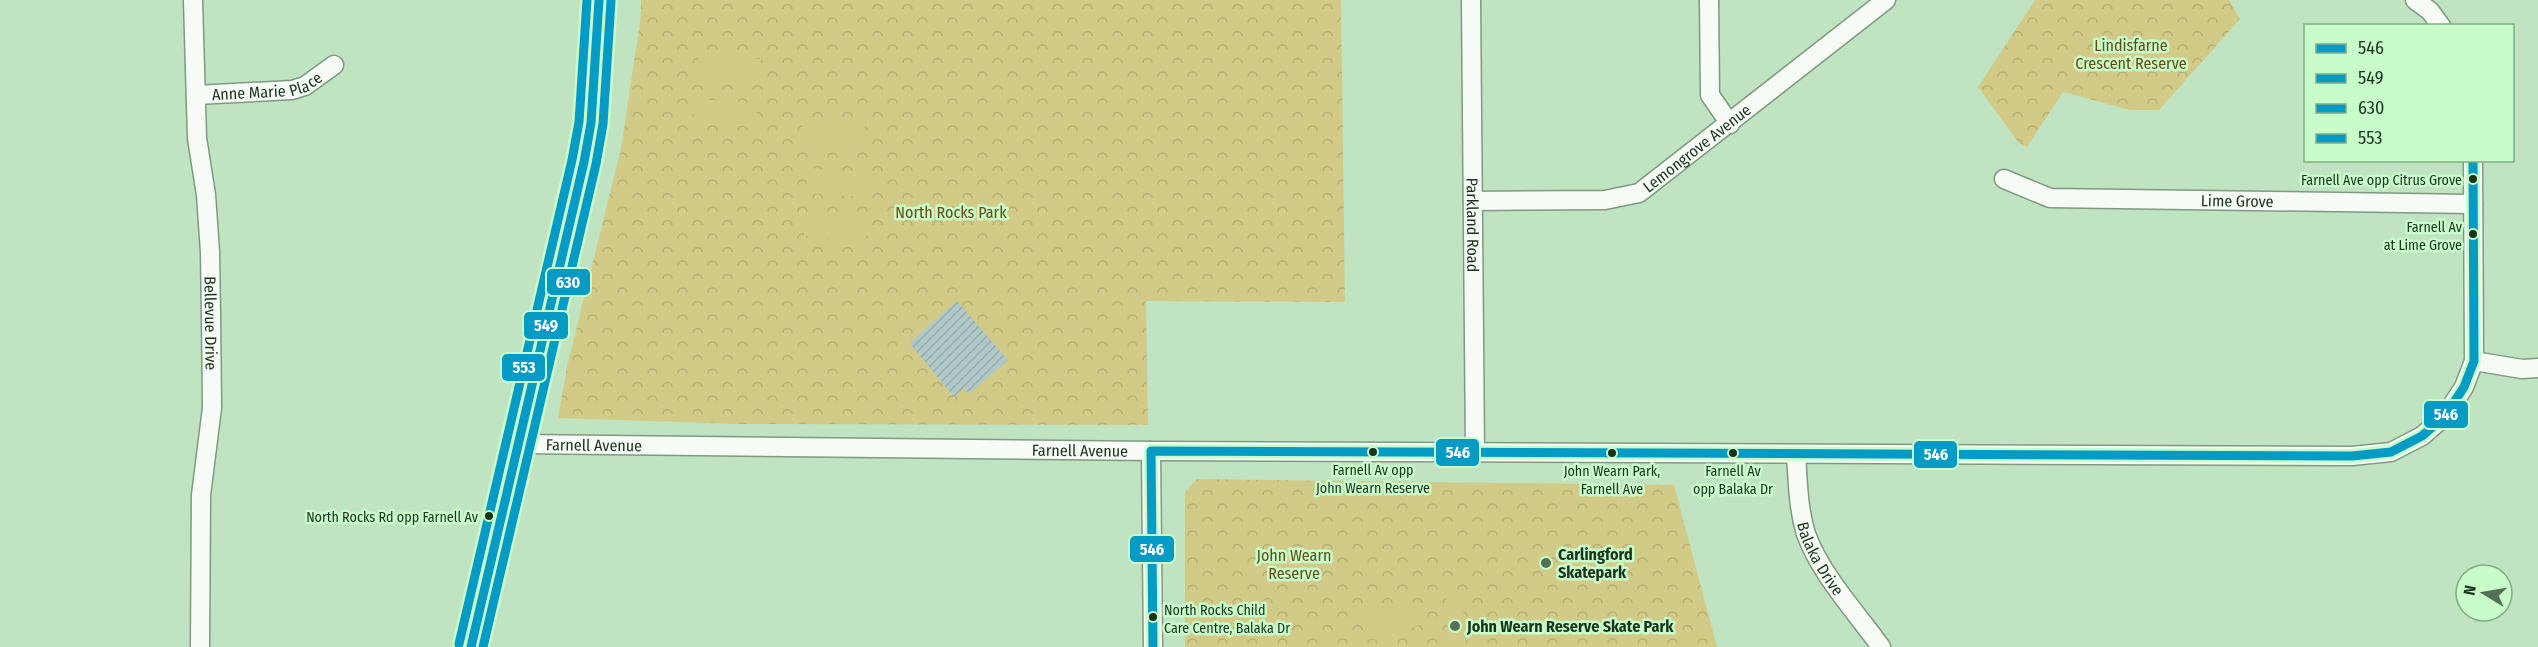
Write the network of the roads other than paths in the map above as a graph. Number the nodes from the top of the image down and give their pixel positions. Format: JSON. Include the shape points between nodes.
{"nodes":[{"id":1,"x":193,"y":0,"type":"edge"},
{"id":2,"x":598,"y":0,"type":"edge"},
{"id":3,"x":1471,"y":0,"type":"edge"},
{"id":4,"x":1709,"y":0,"type":"edge"},
{"id":5,"x":1886,"y":0,"type":"edge"},
{"id":6,"x":2415,"y":0,"type":"edge"},
{"id":7,"x":2440,"y":24,"type":"edge"},
{"id":8,"x":334,"y":65,"type":"dead end"},
{"id":9,"x":196,"y":95,"type":"junction"},
{"id":10,"x":1730,"y":124,"type":"junction"},
{"id":11,"x":2473,"y":162,"type":"edge"},
{"id":12,"x":2004,"y":178,"type":"dead end"},
{"id":13,"x":1473,"y":201,"type":"junction"},
{"id":14,"x":2473,"y":204,"type":"junction"},
{"id":15,"x":2474,"y":361,"type":"junction"},
{"id":16,"x":2538,"y":368,"type":"edge"},
{"id":17,"x":520,"y":444,"type":"junction"},
{"id":18,"x":1474,"y":451,"type":"junction"},
{"id":19,"x":1151,"y":452,"type":"junction"},
{"id":20,"x":1796,"y":455,"type":"junction"},
{"id":21,"x":200,"y":647,"type":"edge"},
{"id":22,"x":471,"y":647,"type":"edge"},
{"id":23,"x":1153,"y":647,"type":"edge"},
{"id":24,"x":1881,"y":647,"type":"edge"}],
"edges":[{"from":1,"to":9,"type":"street","name":"Bellevue Drive"},
{"from":2,"to":17,"type":"main road","via":[[591,123]]},
{"from":3,"to":13,"type":"street","name":"Parkland Road"},
{"from":4,"to":10,"type":"street","via":[[1710,95]]},
{"from":5,"to":10,"type":"street","name":"Lemongrove Avenue"},
{"from":6,"to":7,"type":"street"},
{"from":8,"to":9,"type":"street","name":"Anne Marie Place","via":[[305,86],[292,90]]},
{"from":9,"to":21,"type":"street","name":"Bellevue Drive","via":[[212,315],[212,408],[201,495]]},
{"from":10,"to":13,"type":"street","name":"Lemongrove Avenue","via":[[1639,193],[1605,200]]},
{"from":11,"to":14,"type":"street","name":"Farnell Avenue"},
{"from":12,"to":14,"type":"street","name":"Lime Grove","via":[[2050,198]]},
{"from":13,"to":18,"type":"street","name":"Parkland Road"},
{"from":14,"to":15,"type":"street","name":"Farnell Avenue"},
{"from":15,"to":16,"type":"street"},
{"from":15,"to":20,"type":"street","name":"Farnell Avenue","via":[[2464,387],[2445,416],[2422,436],[2391,453]]},
{"from":17,"to":19,"type":"street","name":"Farnell Avenue"},
{"from":17,"to":22,"type":"main road"},
{"from":18,"to":19,"type":"street","name":"Farnell Avenue"},
{"from":18,"to":20,"type":"street","name":"Farnell Avenue"},
{"from":19,"to":23,"type":"street"},
{"from":20,"to":24,"type":"street","name":"Balaka Drive","via":[[1799,503],[1807,535],[1823,568]]}]}
